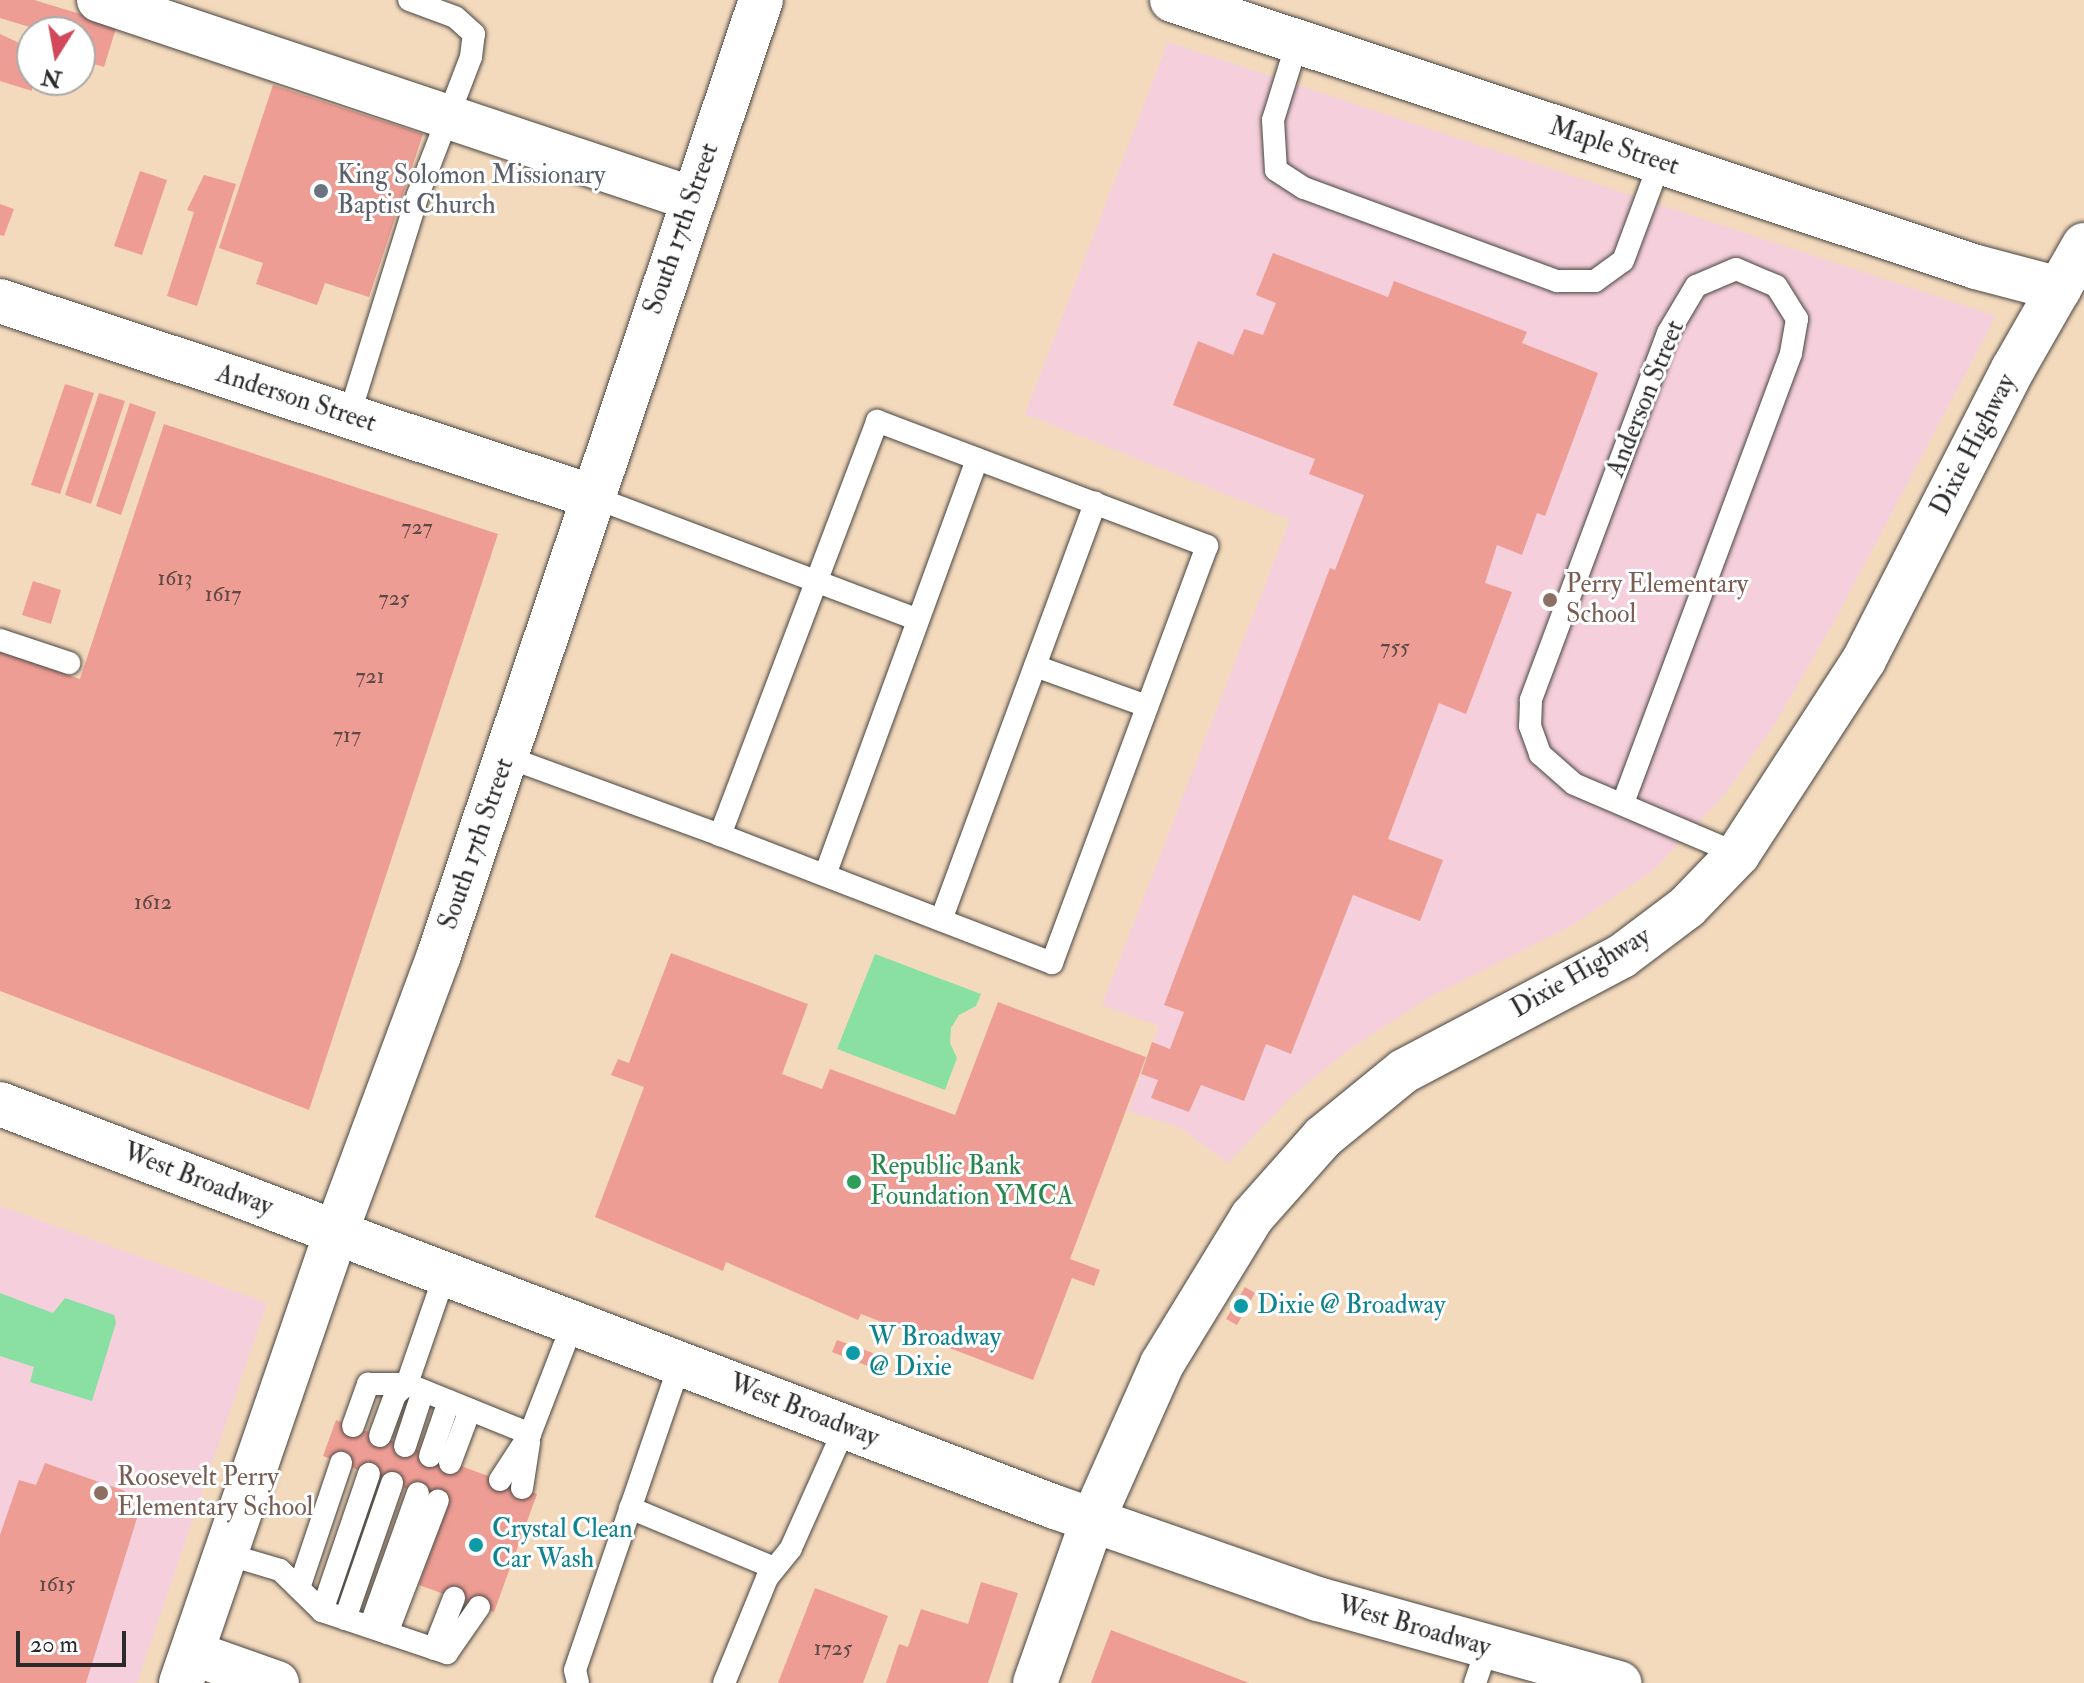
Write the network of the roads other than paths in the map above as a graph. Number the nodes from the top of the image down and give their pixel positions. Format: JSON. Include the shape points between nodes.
{"nodes":[{"id":1,"x":99,"y":0,"type":"edge"},
{"id":2,"x":409,"y":0,"type":"edge"},
{"id":3,"x":761,"y":0,"type":"edge"},
{"id":4,"x":1172,"y":0,"type":"edge"},
{"id":5,"x":1297,"y":43,"type":"junction"},
{"id":6,"x":450,"y":115,"type":"junction"},
{"id":7,"x":1660,"y":162,"type":"junction"},
{"id":8,"x":693,"y":199,"type":"junction"},
{"id":9,"x":2084,"y":245,"type":"edge"},
{"id":10,"x":2071,"y":293,"type":"edge"},
{"id":11,"x":0,"y":301,"type":"edge"},
{"id":12,"x":349,"y":416,"type":"junction"},
{"id":13,"x":977,"y":459,"type":"junction"},
{"id":14,"x":593,"y":497,"type":"junction"},
{"id":15,"x":1095,"y":503,"type":"junction"},
{"id":16,"x":816,"y":582,"type":"junction"},
{"id":17,"x":918,"y":620,"type":"junction"},
{"id":18,"x":0,"y":640,"type":"edge"},
{"id":19,"x":69,"y":663,"type":"dead end"},
{"id":20,"x":1035,"y":666,"type":"junction"},
{"id":21,"x":1147,"y":706,"type":"junction"},
{"id":22,"x":507,"y":757,"type":"junction"},
{"id":23,"x":1623,"y":803,"type":"junction"},
{"id":24,"x":720,"y":835,"type":"junction"},
{"id":25,"x":1738,"y":854,"type":"junction"},
{"id":26,"x":825,"y":875,"type":"junction"},
{"id":27,"x":941,"y":920,"type":"junction"},
{"id":28,"x":1,"y":1106,"type":"edge"},
{"id":29,"x":336,"y":1232,"type":"junction"},
{"id":30,"x":445,"y":1274,"type":"junction"},
{"id":31,"x":573,"y":1323,"type":"junction"},
{"id":32,"x":680,"y":1364,"type":"junction"},
{"id":33,"x":415,"y":1388,"type":"junction"},
{"id":34,"x":460,"y":1406,"type":"junction"},
{"id":35,"x":353,"y":1426,"type":"dead end"},
{"id":36,"x":845,"y":1427,"type":"junction"},
{"id":37,"x":530,"y":1434,"type":"junction"},
{"id":38,"x":380,"y":1436,"type":"dead end"},
{"id":39,"x":405,"y":1446,"type":"dead end"},
{"id":40,"x":440,"y":1459,"type":"dead end"},
{"id":41,"x":341,"y":1463,"type":"dead end"},
{"id":42,"x":369,"y":1474,"type":"dead end"},
{"id":43,"x":500,"y":1480,"type":"dead end"},
{"id":44,"x":392,"y":1483,"type":"dead end"},
{"id":45,"x":522,"y":1488,"type":"dead end"},
{"id":46,"x":428,"y":1497,"type":"dead end"},
{"id":47,"x":630,"y":1508,"type":"junction"},
{"id":48,"x":1093,"y":1519,"type":"junction"},
{"id":49,"x":226,"y":1554,"type":"junction"},
{"id":50,"x":774,"y":1568,"type":"junction"},
{"id":51,"x":299,"y":1588,"type":"junction"},
{"id":52,"x":454,"y":1598,"type":"dead end"},
{"id":53,"x":479,"y":1607,"type":"dead end"},
{"id":54,"x":322,"y":1611,"type":"junction"},
{"id":55,"x":345,"y":1619,"type":"junction"},
{"id":56,"x":378,"y":1630,"type":"junction"},
{"id":57,"x":440,"y":1651,"type":"junction"},
{"id":58,"x":1481,"y":1665,"type":"edge"},
{"id":59,"x":187,"y":1668,"type":"edge"},
{"id":60,"x":277,"y":1683,"type":"edge"},
{"id":61,"x":578,"y":1683,"type":"edge"},
{"id":62,"x":724,"y":1683,"type":"edge"},
{"id":63,"x":1035,"y":1683,"type":"edge"},
{"id":64,"x":1619,"y":1683,"type":"edge"}],
"edges":[{"from":1,"to":6,"type":"street"},
{"from":2,"to":6,"type":"lane","via":[[455,17],[474,34]]},
{"from":3,"to":8,"type":"street","name":"South 17th Street"},
{"from":4,"to":5,"type":"street","name":"Maple Street"},
{"from":5,"to":7,"type":"street","name":"Maple Street"},
{"from":5,"to":7,"type":"lane","via":[[1273,120],[1276,170],[1304,188],[1557,281],[1595,281],[1623,261]]},
{"from":6,"to":8,"type":"street"},
{"from":6,"to":12,"type":"lane","via":[[418,195]]},
{"from":7,"to":10,"type":"street","name":"Maple Street","via":[[1976,267]]},
{"from":8,"to":14,"type":"street","name":"South 17th Street"},
{"from":9,"to":10,"type":"street","name":"Dixie Highway"},
{"from":10,"to":25,"type":"street","name":"Dixie Highway","via":[[1864,660]]},
{"from":11,"to":12,"type":"street","name":"Anderson Street"},
{"from":12,"to":14,"type":"street","name":"Anderson Street"},
{"from":13,"to":15,"type":"lane"},
{"from":13,"to":16,"type":"lane","via":[[877,421]]},
{"from":13,"to":17,"type":"lane"},
{"from":14,"to":16,"type":"lane"},
{"from":14,"to":22,"type":"street","name":"South 17th Street"},
{"from":15,"to":20,"type":"lane"},
{"from":15,"to":21,"type":"lane","via":[[1207,546]]},
{"from":16,"to":17,"type":"lane"},
{"from":16,"to":24,"type":"lane"},
{"from":17,"to":26,"type":"lane"},
{"from":18,"to":19,"type":"lane"},
{"from":20,"to":21,"type":"lane"},
{"from":20,"to":27,"type":"lane"},
{"from":21,"to":27,"type":"lane","via":[[1052,963]]},
{"from":22,"to":24,"type":"lane"},
{"from":22,"to":29,"type":"street","name":"South 17th Street"},
{"from":23,"to":23,"type":"lane","name":"Anderson Street","via":[[1574,784],[1540,754],[1530,726],[1531,700],[1668,333],[1696,286],[1736,269],[1776,286],[1797,319],[1791,353]]},
{"from":23,"to":25,"type":"lane","name":"Anderson Street"},
{"from":24,"to":26,"type":"lane"},
{"from":25,"to":48,"type":"street","name":"Dixie Highway","via":[[1687,907],[1622,956],[1404,1071],[1323,1137],[1252,1217],[1199,1297],[1162,1364]]},
{"from":26,"to":27,"type":"lane"},
{"from":28,"to":29,"type":"street","name":"West Broadway"},
{"from":29,"to":30,"type":"street","name":"West Broadway"},
{"from":29,"to":49,"type":"street","name":"South 17th Street"},
{"from":30,"to":31,"type":"street","name":"West Broadway"},
{"from":30,"to":33,"type":"lane"},
{"from":31,"to":32,"type":"street","name":"West Broadway"},
{"from":31,"to":37,"type":"lane"},
{"from":32,"to":36,"type":"street","name":"West Broadway"},
{"from":32,"to":47,"type":"lane"},
{"from":33,"to":34,"type":"lane"},
{"from":33,"to":35,"type":"lane","via":[[368,1384]]},
{"from":33,"to":38,"type":"lane","via":[[395,1395]]},
{"from":33,"to":39,"type":"lane"},
{"from":34,"to":37,"type":"lane"},
{"from":34,"to":40,"type":"lane"},
{"from":36,"to":48,"type":"street","name":"West Broadway"},
{"from":36,"to":50,"type":"lane","via":[[791,1548]]},
{"from":37,"to":43,"type":"lane"},
{"from":37,"to":45,"type":"lane"},
{"from":41,"to":51,"type":"lane"},
{"from":42,"to":54,"type":"lane"},
{"from":44,"to":55,"type":"lane"},
{"from":46,"to":56,"type":"lane"},
{"from":47,"to":50,"type":"lane"},
{"from":47,"to":61,"type":"lane","via":[[575,1670]]},
{"from":48,"to":58,"type":"street","name":"West Broadway","via":[[1318,1599]]},
{"from":48,"to":63,"type":"street","name":"Dixie Highway"},
{"from":49,"to":51,"type":"lane","via":[[280,1570]]},
{"from":49,"to":59,"type":"street","name":"South 17th Street"},
{"from":50,"to":62,"type":"lane"},
{"from":51,"to":54,"type":"lane"},
{"from":52,"to":57,"type":"lane"},
{"from":53,"to":57,"type":"lane"},
{"from":54,"to":55,"type":"lane"},
{"from":55,"to":56,"type":"lane"},
{"from":56,"to":57,"type":"lane"},
{"from":58,"to":64,"type":"street","name":"West Broadway"},
{"from":59,"to":60,"type":"street"}]}
